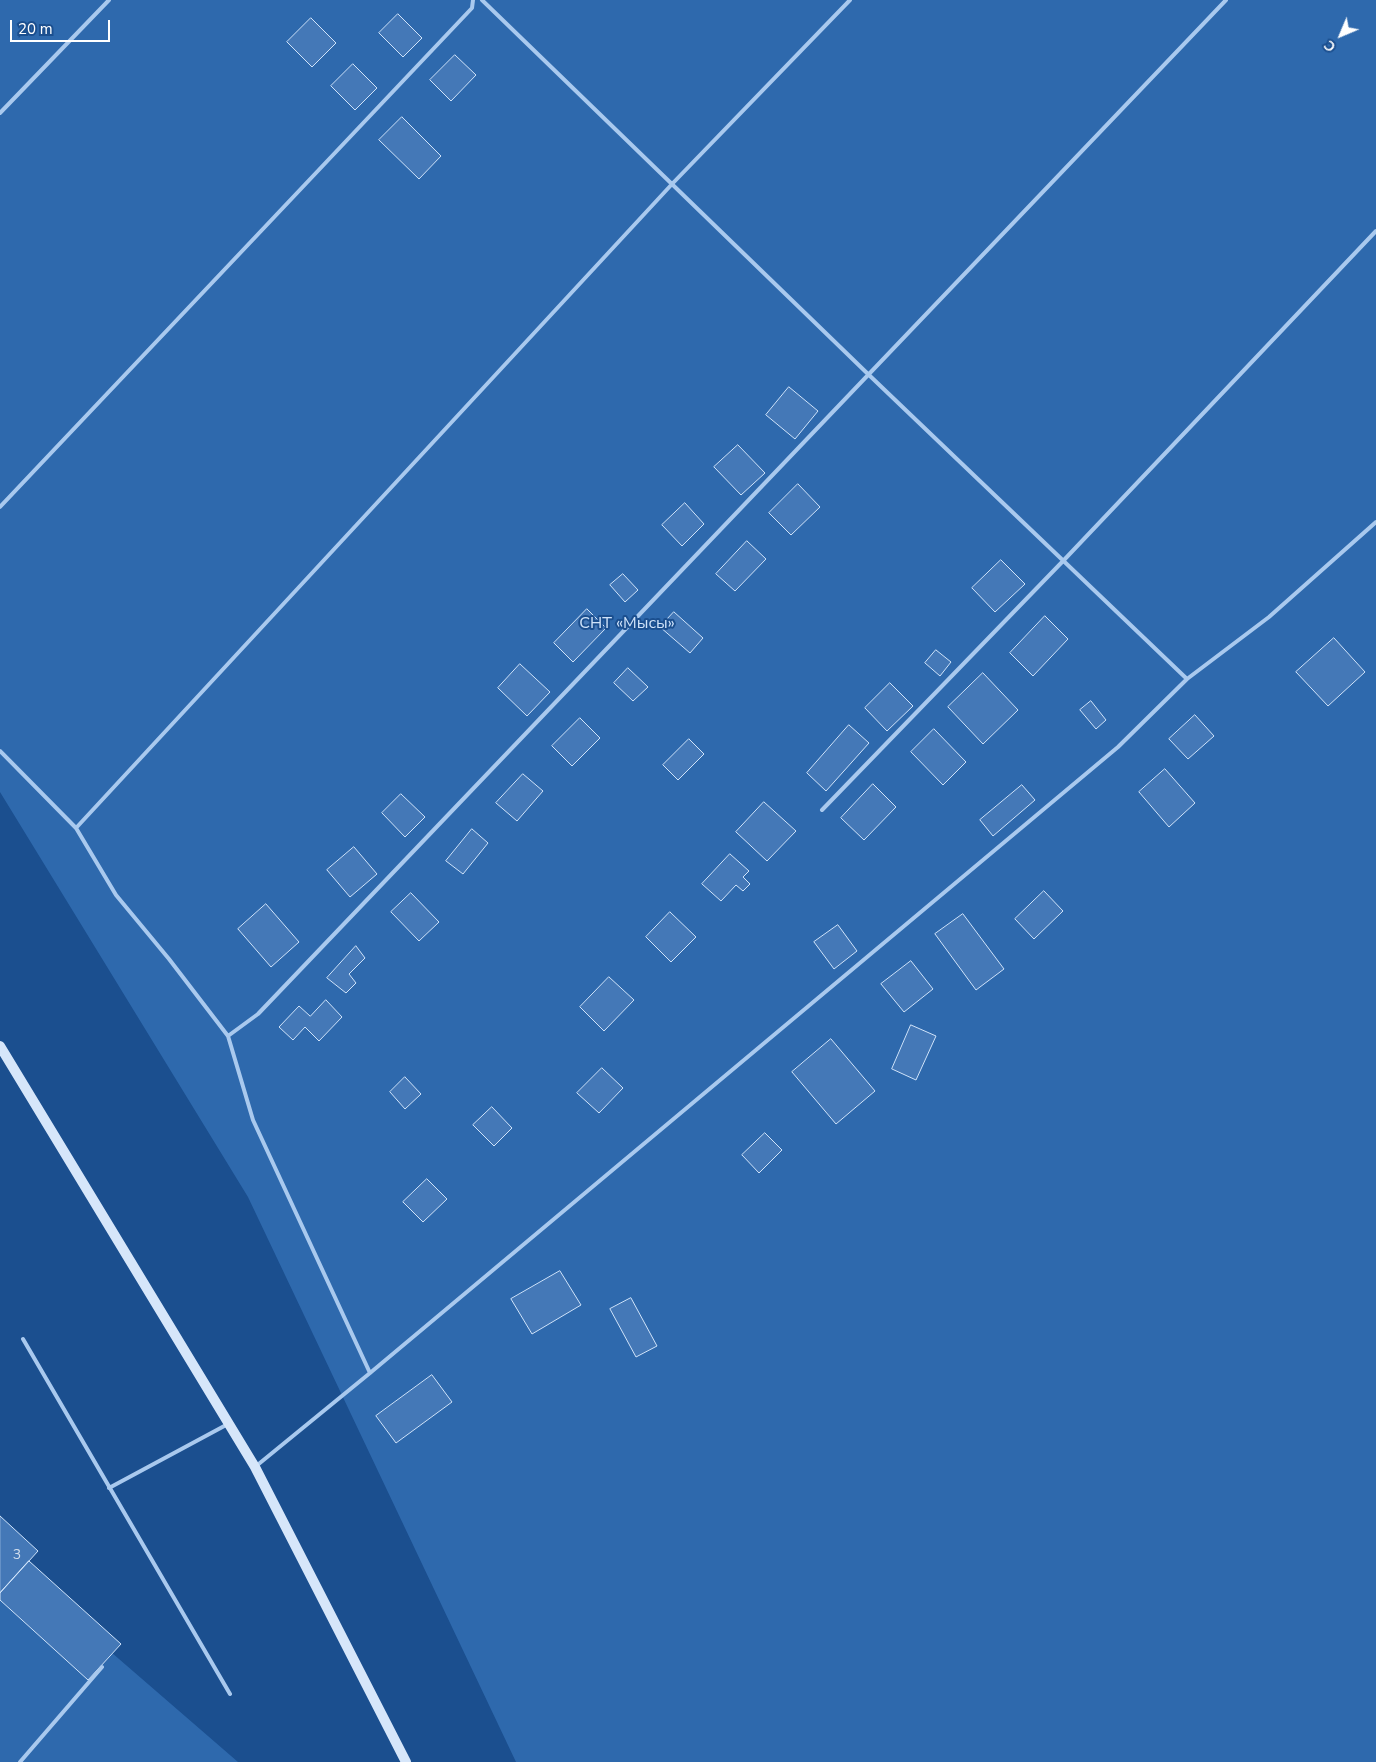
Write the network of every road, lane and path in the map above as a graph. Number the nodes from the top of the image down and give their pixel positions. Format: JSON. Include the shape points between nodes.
{"nodes":[{"id":1,"x":109,"y":0,"type":"edge"},
{"id":2,"x":473,"y":0,"type":"edge"},
{"id":3,"x":482,"y":0,"type":"edge"},
{"id":4,"x":850,"y":0,"type":"edge"},
{"id":5,"x":1226,"y":0,"type":"edge"},
{"id":6,"x":0,"y":113,"type":"edge"},
{"id":7,"x":673,"y":184,"type":"junction"},
{"id":8,"x":1376,"y":231,"type":"edge"},
{"id":9,"x":869,"y":375,"type":"junction"},
{"id":10,"x":0,"y":507,"type":"edge"},
{"id":11,"x":1376,"y":522,"type":"edge"},
{"id":12,"x":1064,"y":560,"type":"junction"},
{"id":13,"x":1186,"y":679,"type":"junction"},
{"id":14,"x":0,"y":751,"type":"edge"},
{"id":15,"x":822,"y":810,"type":"dead end"},
{"id":16,"x":76,"y":828,"type":"junction"},
{"id":17,"x":228,"y":1036,"type":"junction"},
{"id":18,"x":0,"y":1046,"type":"edge"},
{"id":19,"x":23,"y":1339,"type":"dead end"},
{"id":20,"x":370,"y":1373,"type":"junction"},
{"id":21,"x":229,"y":1423,"type":"junction"},
{"id":22,"x":255,"y":1467,"type":"junction"},
{"id":23,"x":109,"y":1488,"type":"junction"},
{"id":24,"x":102,"y":1667,"type":"dead end"},
{"id":25,"x":230,"y":1694,"type":"dead end"},
{"id":26,"x":20,"y":1762,"type":"edge"},
{"id":27,"x":406,"y":1762,"type":"edge"}],
"edges":[{"from":1,"to":6,"type":"lane"},
{"from":2,"to":10,"type":"lane","via":[[472,8]]},
{"from":3,"to":7,"type":"lane"},
{"from":4,"to":7,"type":"lane"},
{"from":5,"to":9,"type":"lane"},
{"from":7,"to":9,"type":"lane"},
{"from":7,"to":16,"type":"lane"},
{"from":8,"to":12,"type":"lane"},
{"from":9,"to":12,"type":"lane"},
{"from":9,"to":17,"type":"lane","via":[[258,1014]]},
{"from":11,"to":13,"type":"lane","via":[[1269,617]]},
{"from":12,"to":13,"type":"lane"},
{"from":12,"to":15,"type":"lane"},
{"from":13,"to":20,"type":"lane","via":[[1118,747]]},
{"from":14,"to":16,"type":"lane"},
{"from":16,"to":17,"type":"lane","via":[[116,895]]},
{"from":17,"to":20,"type":"lane","via":[[252,1120]]},
{"from":18,"to":21,"type":"main road"},
{"from":19,"to":23,"type":"lane"},
{"from":20,"to":22,"type":"lane"},
{"from":21,"to":22,"type":"main road"},
{"from":21,"to":23,"type":"lane"},
{"from":22,"to":27,"type":"main road"},
{"from":23,"to":25,"type":"lane"},
{"from":24,"to":26,"type":"lane"}]}
